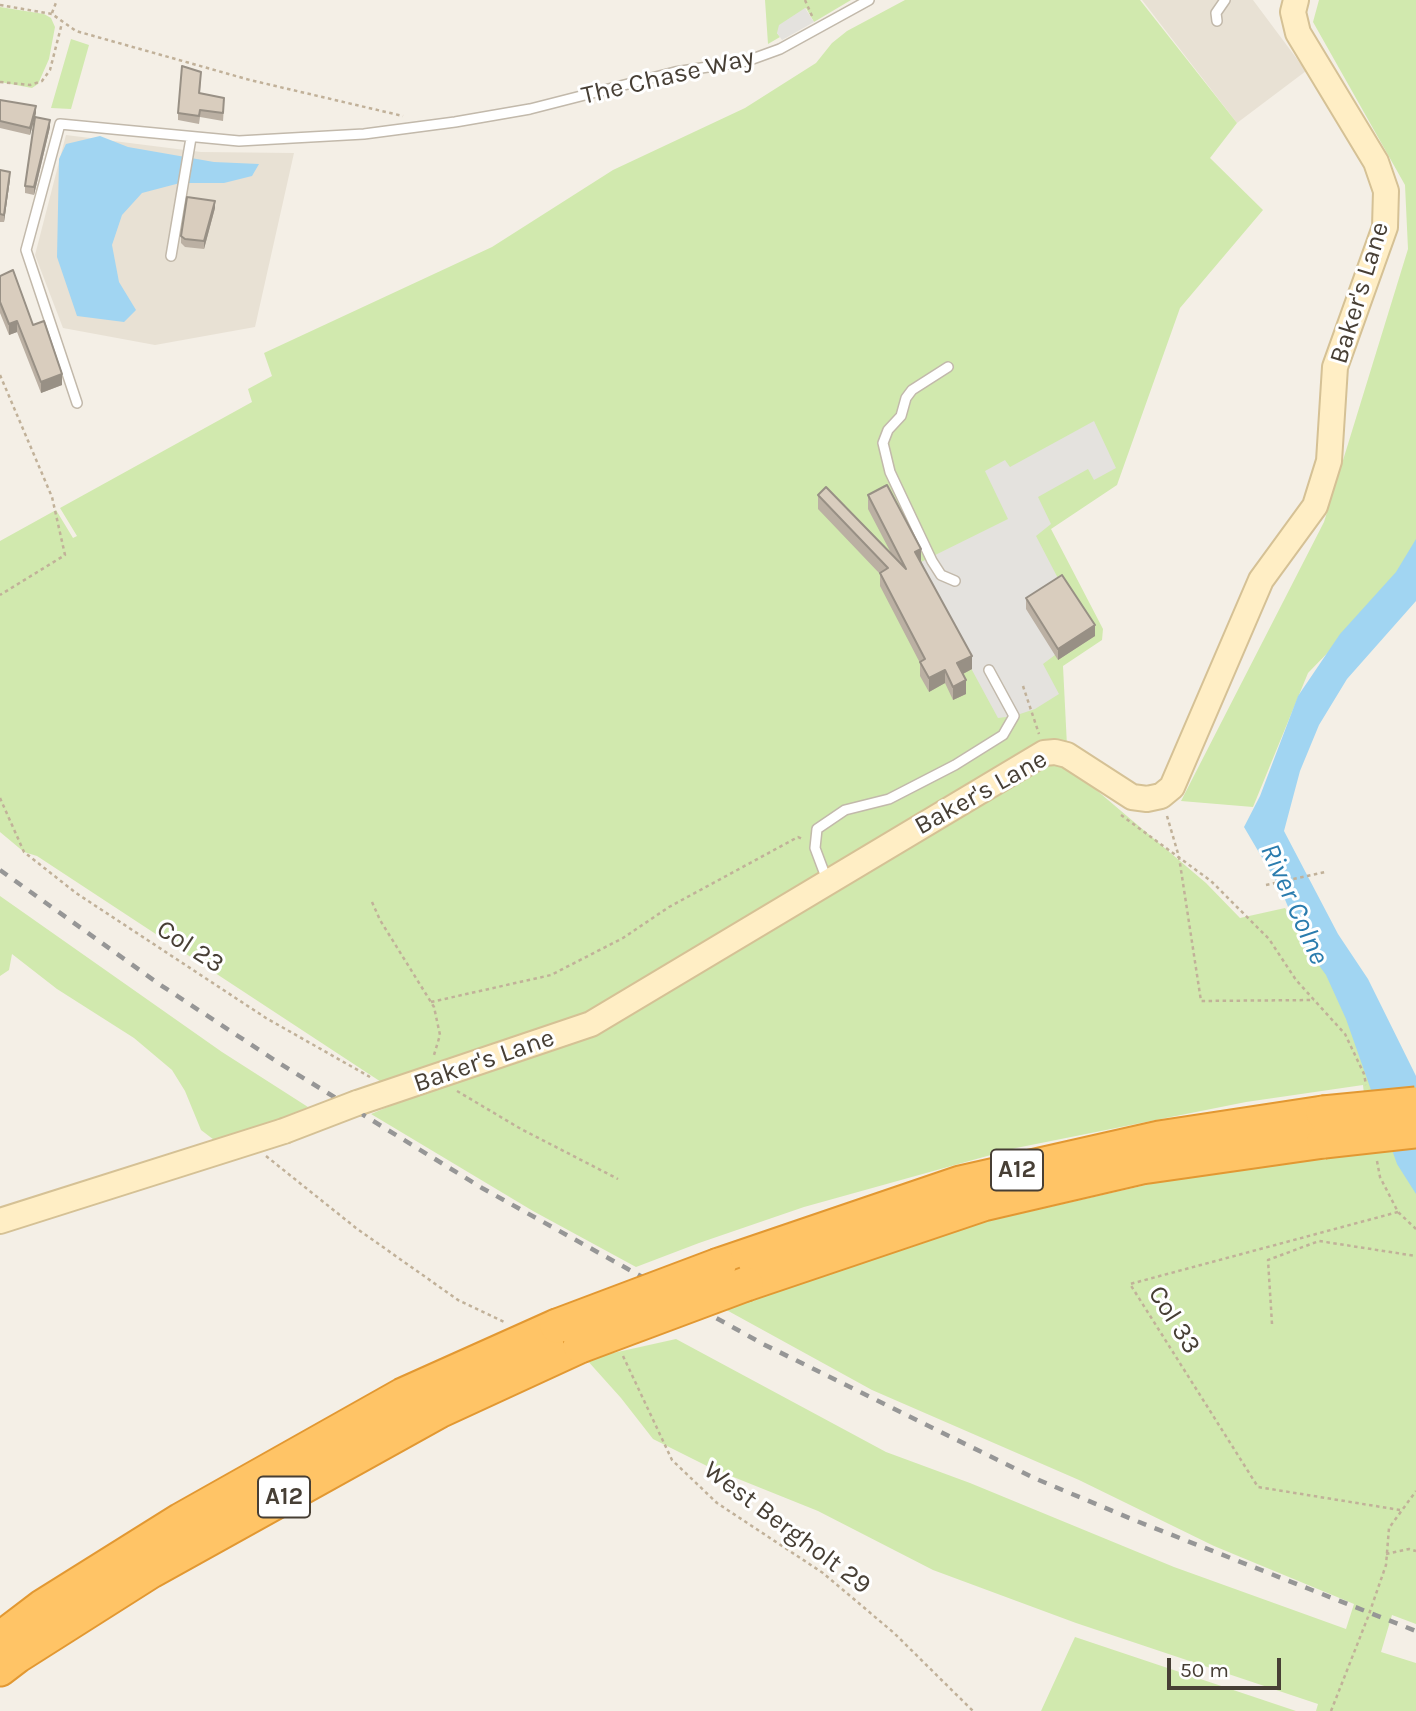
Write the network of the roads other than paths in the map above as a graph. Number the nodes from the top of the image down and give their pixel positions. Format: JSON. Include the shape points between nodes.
{"nodes":[{"id":1,"x":869,"y":0,"type":"edge"},
{"id":2,"x":1224,"y":0,"type":"edge"},
{"id":3,"x":1296,"y":0,"type":"edge"},
{"id":4,"x":1217,"y":22,"type":"dead end"},
{"id":5,"x":191,"y":138,"type":"junction"},
{"id":6,"x":171,"y":256,"type":"dead end"},
{"id":7,"x":948,"y":366,"type":"dead end"},
{"id":8,"x":77,"y":402,"type":"dead end"},
{"id":9,"x":955,"y":581,"type":"dead end"},
{"id":10,"x":989,"y":670,"type":"dead end"},
{"id":11,"x":828,"y":881,"type":"junction"},
{"id":12,"x":1416,"y":1104,"type":"edge"},
{"id":13,"x":1324,"y":1127,"type":"junction"},
{"id":14,"x":1416,"y":1131,"type":"edge"},
{"id":15,"x":0,"y":1221,"type":"edge"},
{"id":16,"x":569,"y":1336,"type":"junction"},
{"id":17,"x":0,"y":1639,"type":"edge"},
{"id":18,"x":0,"y":1669,"type":"edge"}],
"edges":[{"from":1,"to":5,"type":"lane","name":"The Chase Way","via":[[780,49],[747,61],[675,72],[530,109],[364,135],[239,141]]},
{"from":2,"to":4,"type":"lane","via":[[1216,13]]},
{"from":3,"to":11,"type":"street","name":"Baker's Lane","via":[[1293,12],[1298,33],[1376,162],[1386,191],[1385,227],[1335,367],[1329,461],[1315,506],[1261,580],[1172,787],[1161,796],[1132,797],[1068,755],[1044,753]]},
{"from":5,"to":6,"type":"lane"},
{"from":5,"to":8,"type":"lane","name":"The Chase Way","via":[[60,124],[26,250]]},
{"from":7,"to":9,"type":"lane","via":[[912,390],[883,443],[890,472],[920,537],[942,575]]},
{"from":10,"to":11,"type":"lane","via":[[1014,716],[1003,735],[889,799],[845,810],[817,829],[815,848]]},
{"from":11,"to":15,"type":"street","name":"Baker's Lane","bridge":true,"via":[[591,1024],[250,1143]]},
{"from":12,"to":13,"type":"highway","number":"A12","bridge":true},
{"from":13,"to":14,"type":"highway","number":"A12","bridge":true},
{"from":13,"to":16,"type":"highway","number":"A12","bridge":true,"via":[[983,1204],[733,1274]]},
{"from":16,"to":17,"type":"highway","number":"A12","via":[[391,1402],[181,1520],[42,1607]]},
{"from":16,"to":18,"type":"highway","number":"A12","via":[[151,1571]]}]}
